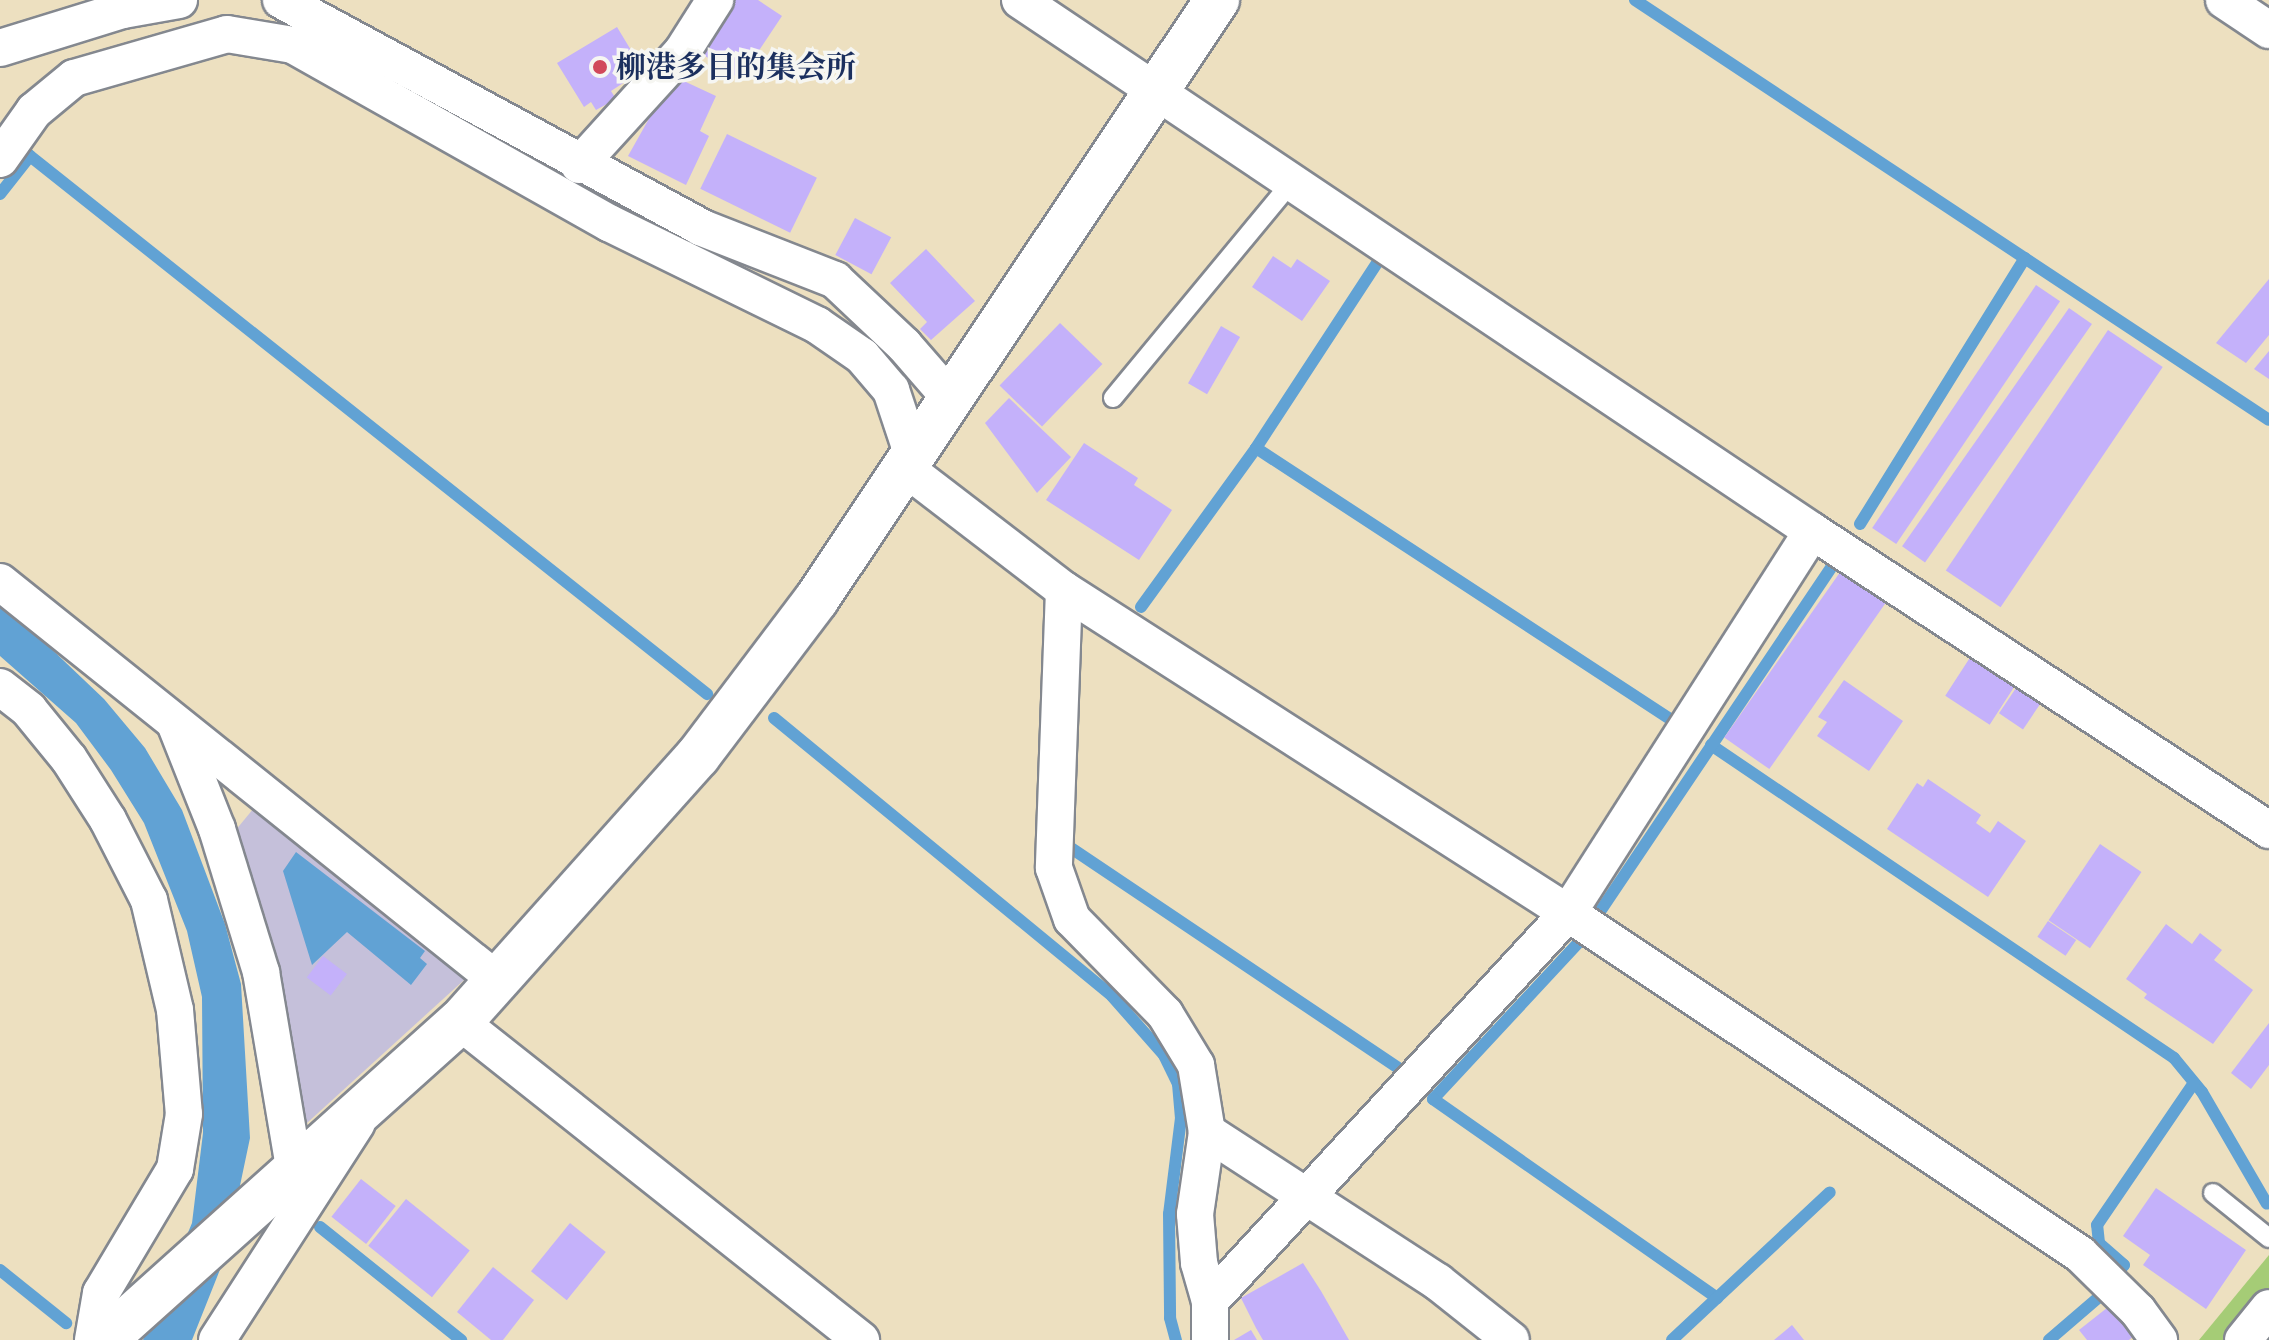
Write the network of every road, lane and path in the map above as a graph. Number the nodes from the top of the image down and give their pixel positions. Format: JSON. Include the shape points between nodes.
{"nodes":[{"id":1,"x":179,"y":0,"type":"edge"},
{"id":2,"x":281,"y":0,"type":"edge"},
{"id":3,"x":715,"y":0,"type":"edge"},
{"id":4,"x":1020,"y":0,"type":"edge"},
{"id":5,"x":1217,"y":0,"type":"edge"},
{"id":6,"x":2224,"y":0,"type":"edge"},
{"id":7,"x":2269,"y":30,"type":"edge"},
{"id":8,"x":0,"y":48,"type":"edge"},
{"id":9,"x":1157,"y":91,"type":"junction"},
{"id":10,"x":0,"y":159,"type":"edge"},
{"id":11,"x":579,"y":165,"type":"junction"},
{"id":12,"x":1292,"y":182,"type":"junction"},
{"id":13,"x":1113,"y":398,"type":"dead end"},
{"id":14,"x":951,"y":399,"type":"junction"},
{"id":15,"x":909,"y":462,"type":"junction"},
{"id":16,"x":1812,"y":531,"type":"junction"},
{"id":17,"x":0,"y":582,"type":"edge"},
{"id":18,"x":1064,"y":590,"type":"junction"},
{"id":19,"x":0,"y":687,"type":"edge"},
{"id":20,"x":174,"y":722,"type":"junction"},
{"id":21,"x":2269,"y":830,"type":"edge"},
{"id":22,"x":1568,"y":913,"type":"junction"},
{"id":23,"x":498,"y":981,"type":"junction"},
{"id":24,"x":460,"y":1022,"type":"junction"},
{"id":25,"x":362,"y":1115,"type":"junction"},
{"id":26,"x":1207,"y":1132,"type":"junction"},
{"id":27,"x":295,"y":1172,"type":"junction"},
{"id":28,"x":2213,"y":1193,"type":"dead end"},
{"id":29,"x":1311,"y":1197,"type":"junction"},
{"id":30,"x":2269,"y":1238,"type":"edge"},
{"id":31,"x":1210,"y":1301,"type":"junction"},
{"id":32,"x":2269,"y":1308,"type":"edge"},
{"id":33,"x":105,"y":1336,"type":"edge"},
{"id":34,"x":217,"y":1340,"type":"edge"},
{"id":35,"x":861,"y":1340,"type":"edge"},
{"id":36,"x":1210,"y":1340,"type":"edge"},
{"id":37,"x":1511,"y":1340,"type":"edge"},
{"id":38,"x":2159,"y":1340,"type":"edge"},
{"id":39,"x":2243,"y":1340,"type":"edge"}],
"edges":[{"from":1,"to":8,"type":"street","via":[[123,10]]},
{"from":2,"to":11,"type":"street"},
{"from":3,"to":11,"type":"street","via":[[682,52]]},
{"from":4,"to":9,"type":"street"},
{"from":5,"to":9,"type":"street"},
{"from":6,"to":7,"type":"street"},
{"from":9,"to":12,"type":"street"},
{"from":9,"to":14,"type":"street"},
{"from":10,"to":15,"type":"street","via":[[34,111],[74,78],[227,34],[293,45],[609,223],[817,325],[862,356],[891,390]]},
{"from":11,"to":14,"type":"street","via":[[700,227],[835,280],[904,345]]},
{"from":12,"to":13,"type":"lane"},
{"from":12,"to":16,"type":"street"},
{"from":14,"to":15,"type":"street"},
{"from":15,"to":18,"type":"street"},
{"from":15,"to":23,"type":"street","via":[[816,600],[698,756]]},
{"from":16,"to":21,"type":"street"},
{"from":16,"to":22,"type":"street"},
{"from":17,"to":20,"type":"street"},
{"from":18,"to":22,"type":"street"},
{"from":18,"to":26,"type":"street","via":[[1054,868],[1072,919],[1165,1014],[1180,1037],[1196,1065]]},
{"from":19,"to":33,"type":"street","via":[[29,710],[69,759],[108,820],[149,900],[175,1010],[184,1114],[175,1169],[101,1293]]},
{"from":20,"to":23,"type":"street"},
{"from":20,"to":27,"type":"street","via":[[217,829],[261,972]]},
{"from":22,"to":29,"type":"street"},
{"from":22,"to":38,"type":"street","via":[[2080,1254],[2138,1311]]},
{"from":23,"to":24,"type":"street"},
{"from":24,"to":25,"type":"street"},
{"from":24,"to":35,"type":"street"},
{"from":25,"to":27,"type":"street"},
{"from":25,"to":34,"type":"street"},
{"from":26,"to":29,"type":"street"},
{"from":26,"to":31,"type":"street","via":[[1195,1214],[1199,1263]]},
{"from":27,"to":33,"type":"street"},
{"from":28,"to":30,"type":"lane"},
{"from":29,"to":31,"type":"street"},
{"from":29,"to":37,"type":"street","via":[[1438,1282]]},
{"from":31,"to":36,"type":"street"},
{"from":32,"to":39,"type":"street"}]}
